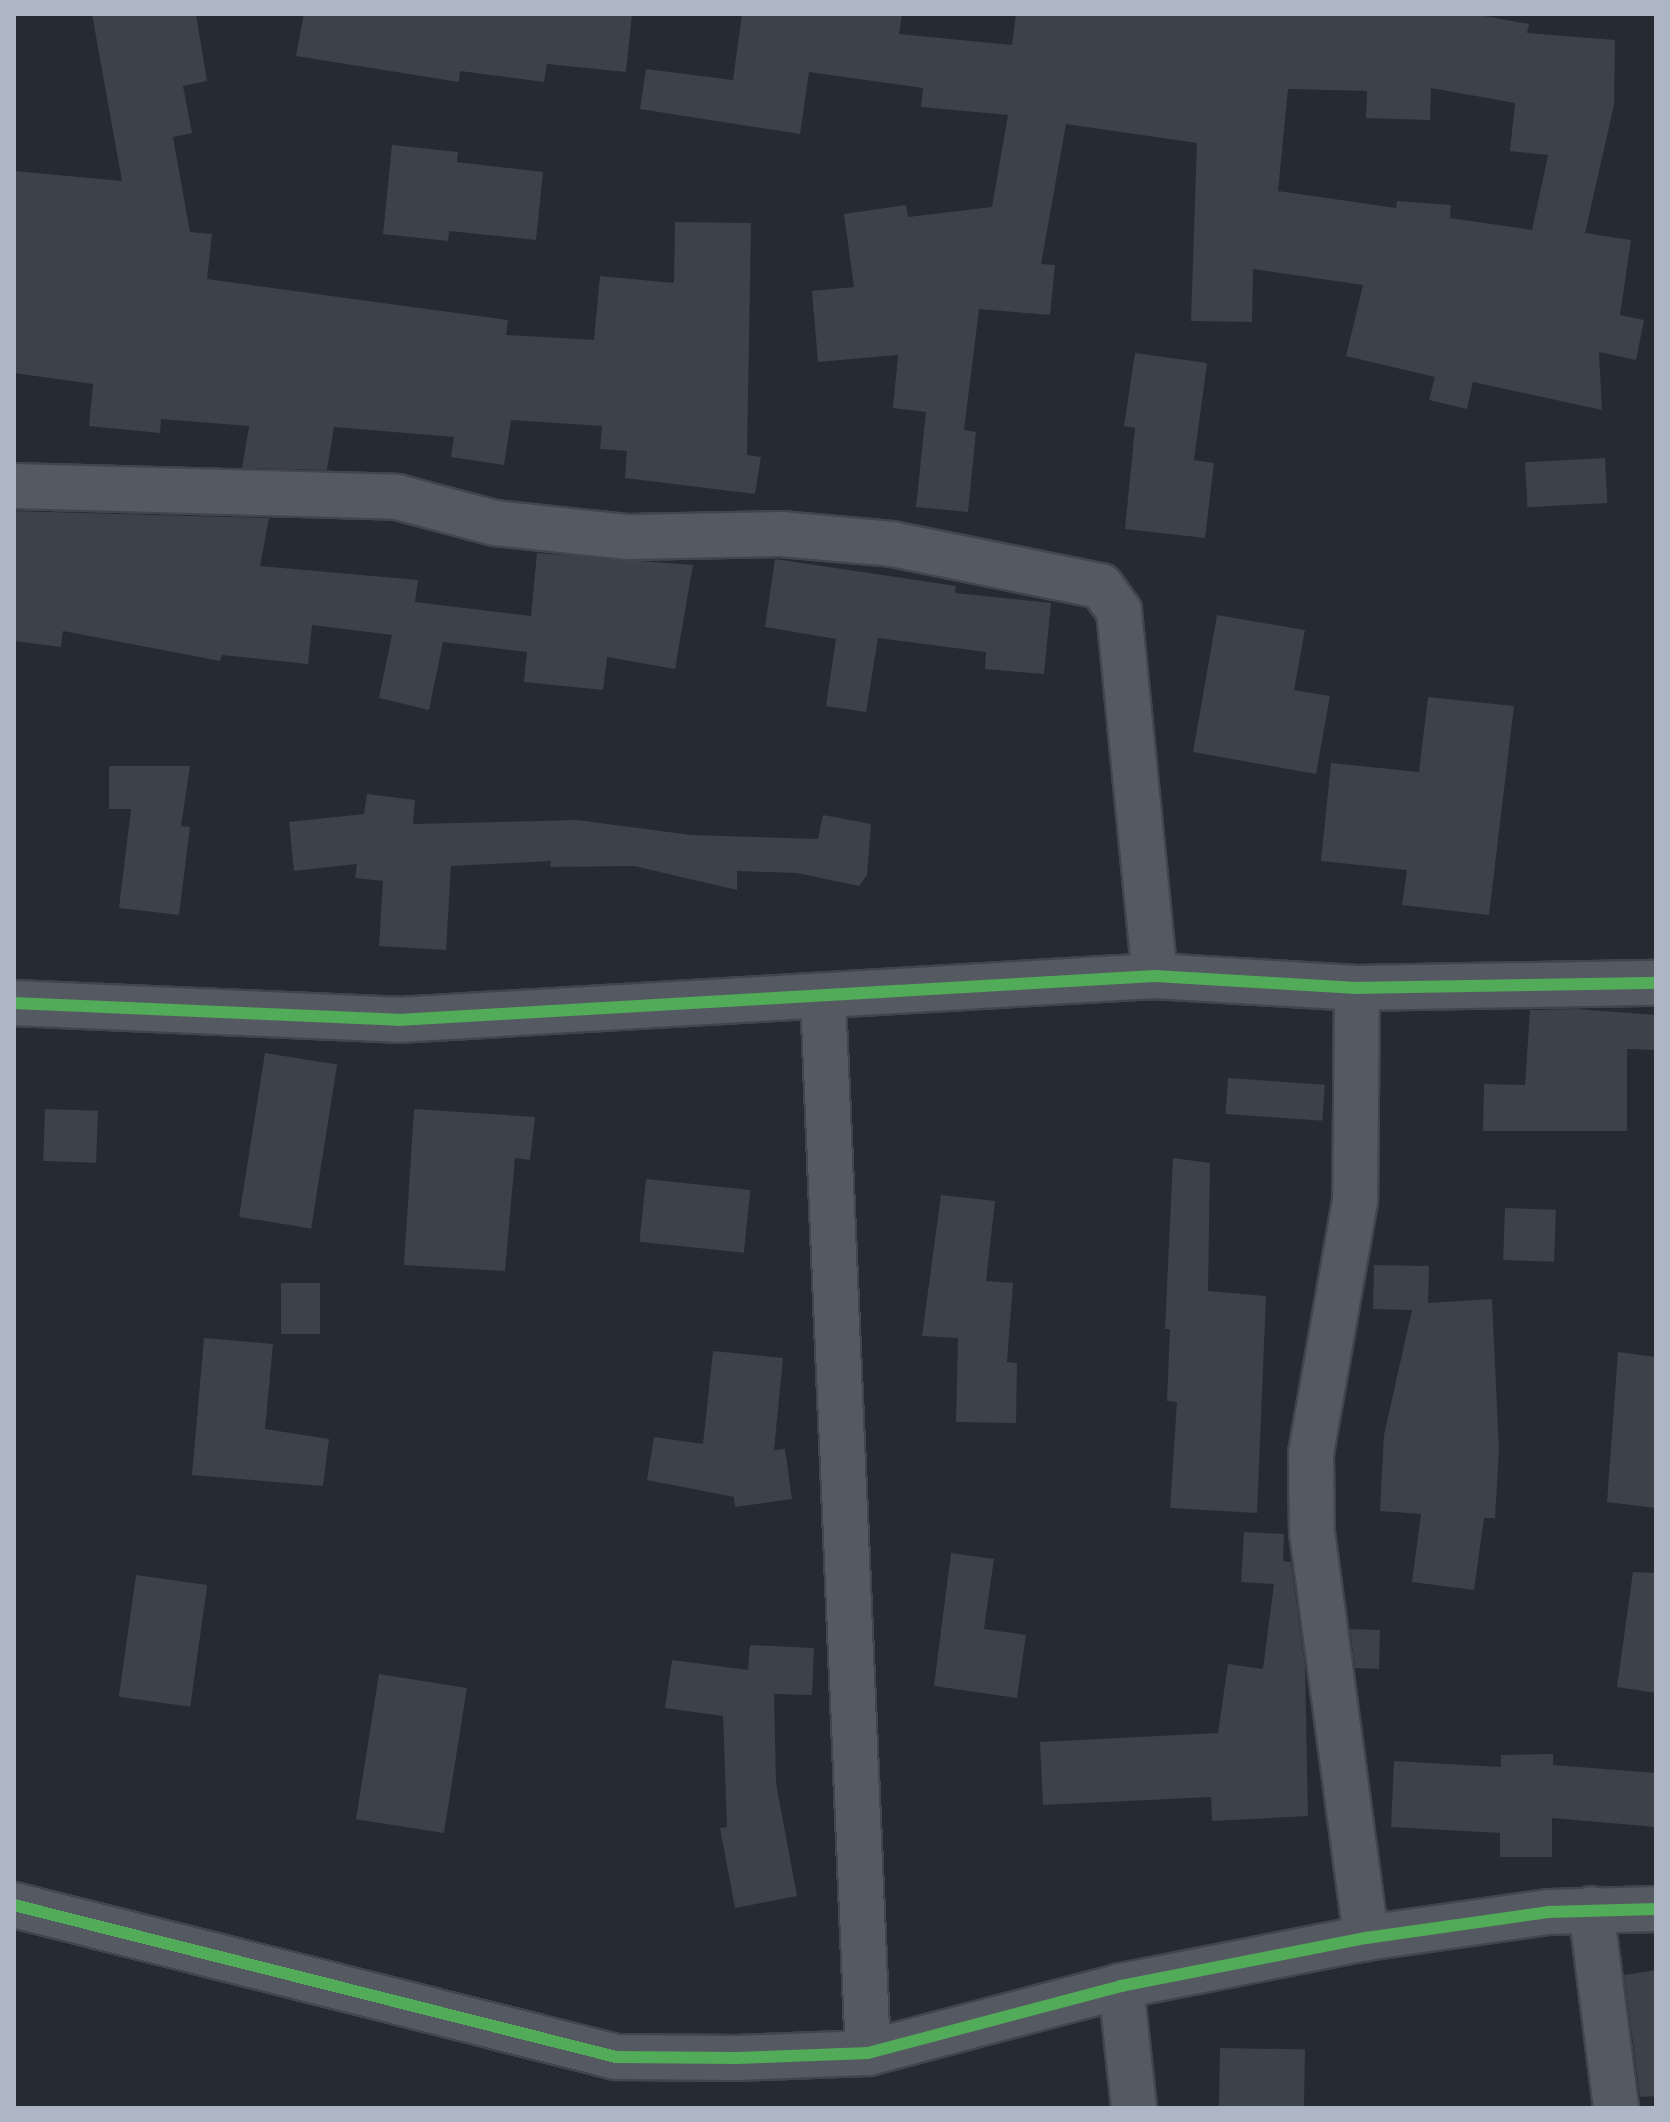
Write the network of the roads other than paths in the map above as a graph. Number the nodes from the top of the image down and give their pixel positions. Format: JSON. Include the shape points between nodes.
{"nodes":[{"id":1,"x":14,"y":486,"type":"edge"},
{"id":2,"x":1155,"y":976,"type":"junction"},
{"id":3,"x":1656,"y":983,"type":"edge"},
{"id":4,"x":1357,"y":988,"type":"junction"},
{"id":5,"x":823,"y":997,"type":"junction"},
{"id":6,"x":14,"y":1003,"type":"edge"},
{"id":7,"x":14,"y":1905,"type":"edge"},
{"id":8,"x":1591,"y":1909,"type":"junction"},
{"id":9,"x":1656,"y":1909,"type":"edge"},
{"id":10,"x":1366,"y":1938,"type":"junction"},
{"id":11,"x":1121,"y":1986,"type":"junction"},
{"id":12,"x":868,"y":2053,"type":"junction"},
{"id":13,"x":1134,"y":2108,"type":"edge"},
{"id":14,"x":1616,"y":2108,"type":"edge"}],
"edges":[{"from":1,"to":2,"type":"street","via":[[397,497],[495,523],[628,537],[781,534],[892,544],[1101,586],[1119,611]]},
{"from":2,"to":4,"type":"street"},
{"from":2,"to":5,"type":"street"},
{"from":3,"to":4,"type":"street"},
{"from":4,"to":10,"type":"street","via":[[1355,1201],[1311,1453],[1312,1532]]},
{"from":5,"to":6,"type":"street","via":[[398,1020]]},
{"from":5,"to":12,"type":"street"},
{"from":7,"to":12,"type":"street","via":[[616,2057]]},
{"from":8,"to":9,"type":"street"},
{"from":8,"to":10,"type":"street"},
{"from":8,"to":14,"type":"street"},
{"from":10,"to":11,"type":"street"},
{"from":11,"to":12,"type":"street"},
{"from":11,"to":13,"type":"street"}]}
